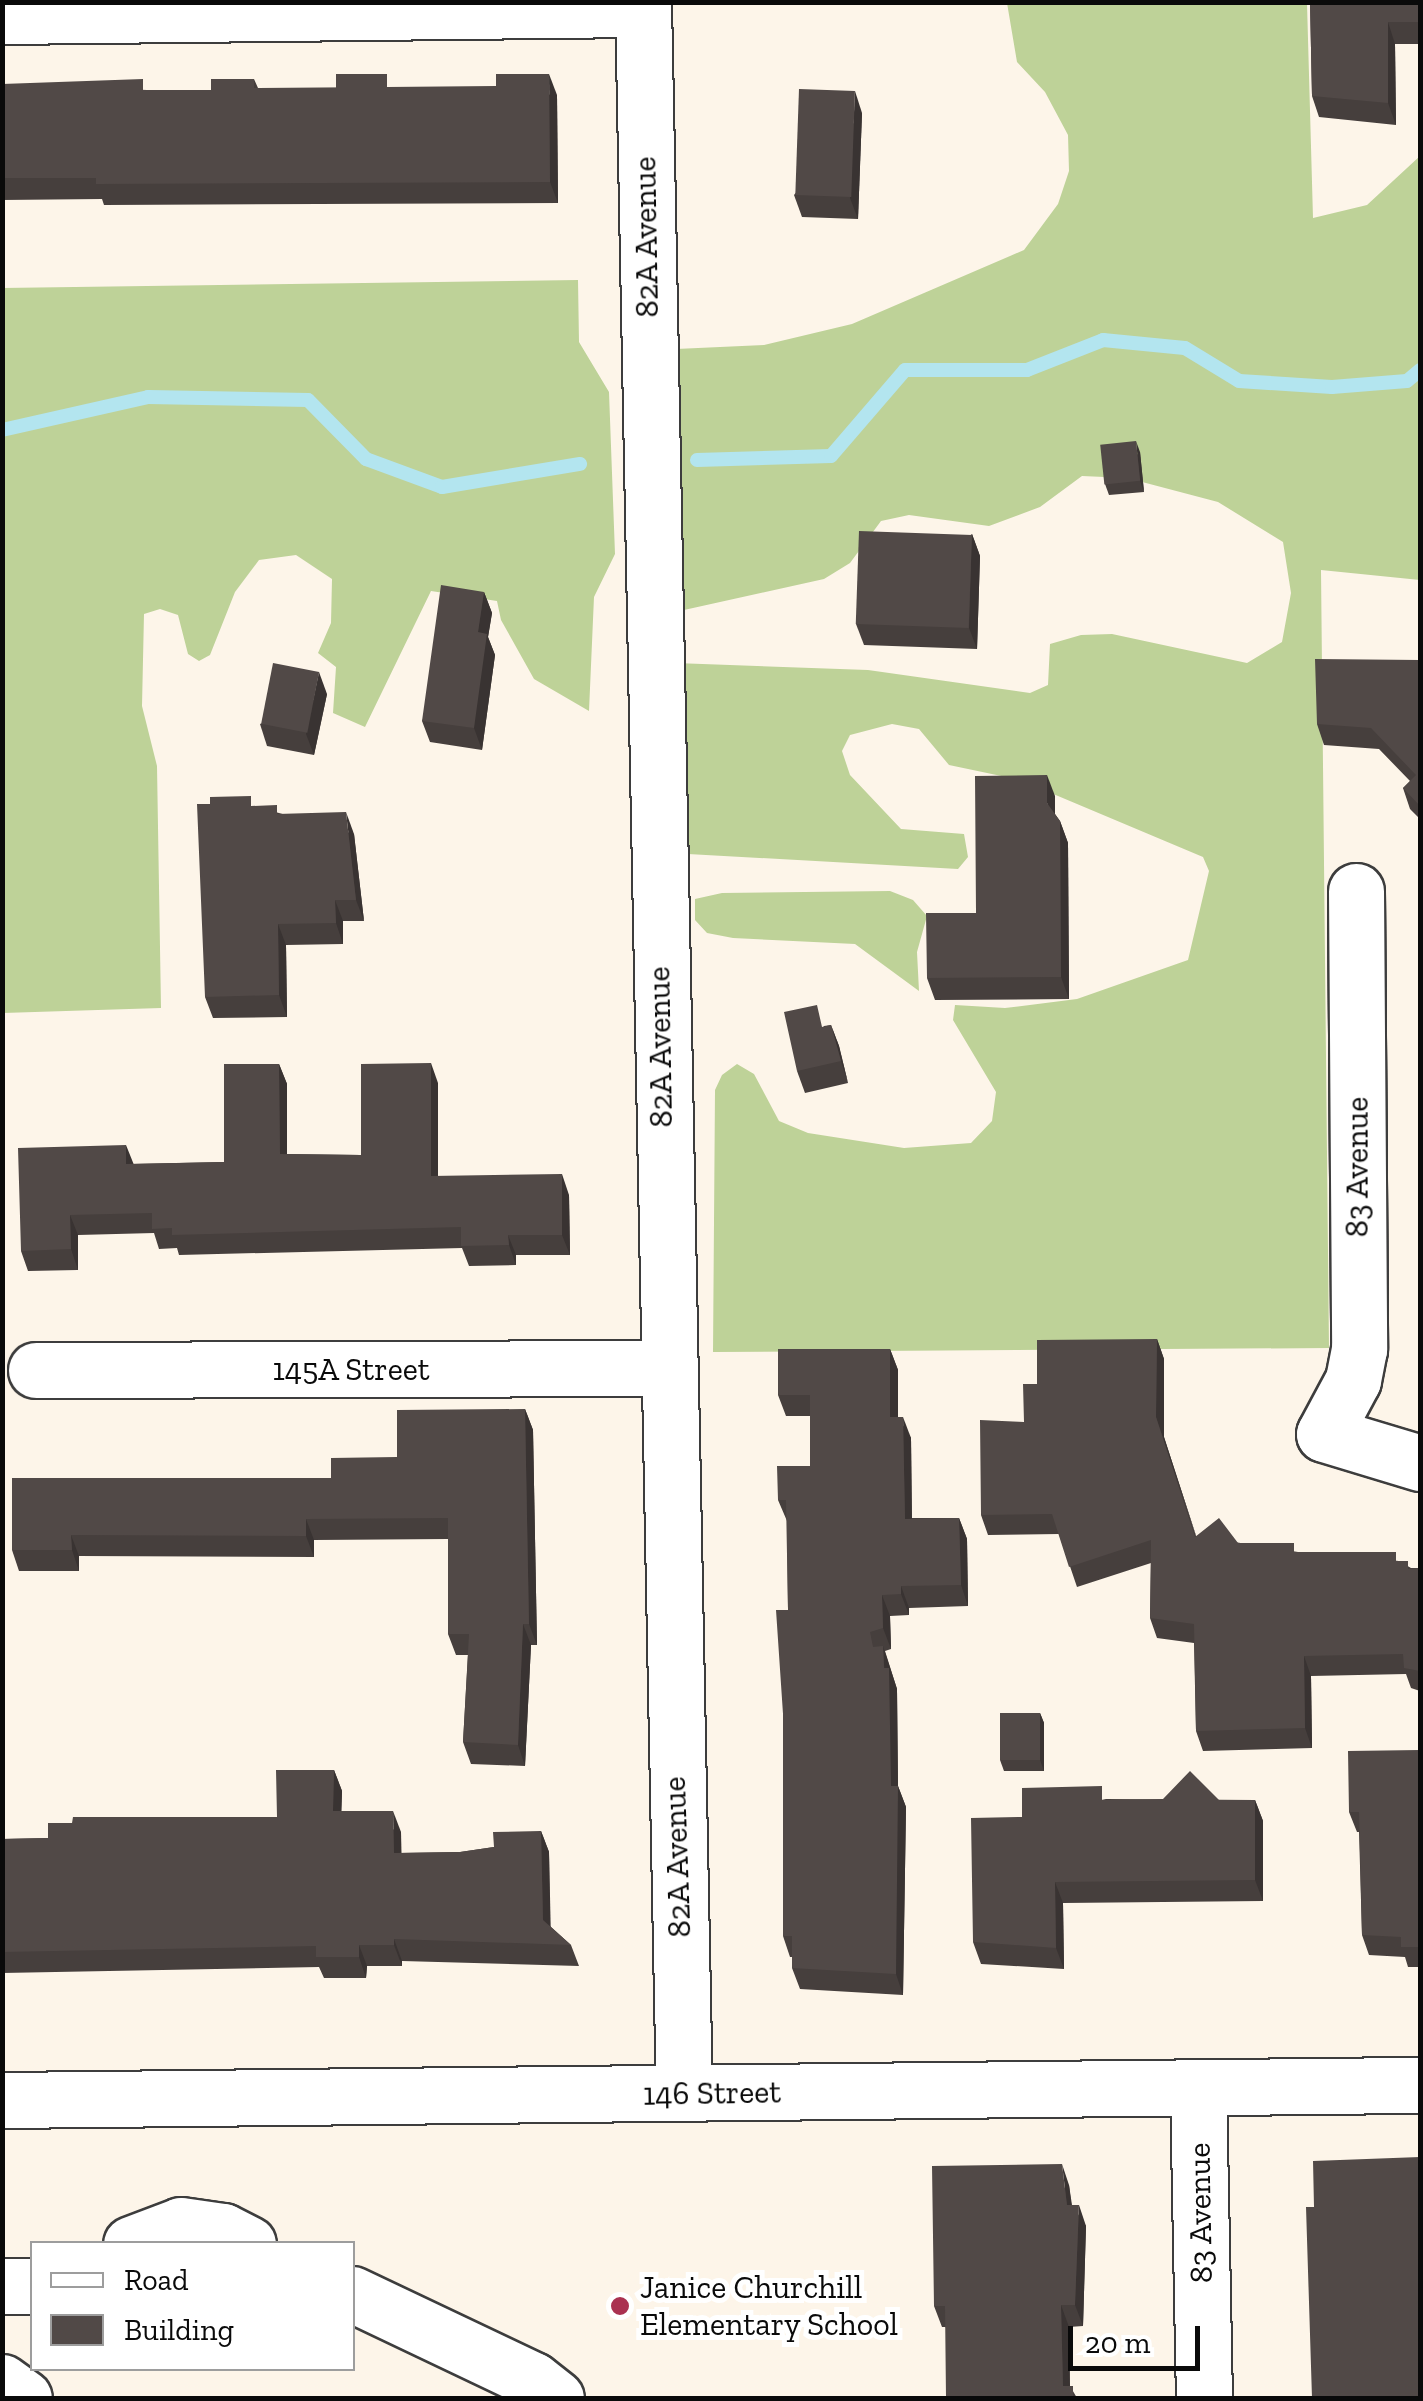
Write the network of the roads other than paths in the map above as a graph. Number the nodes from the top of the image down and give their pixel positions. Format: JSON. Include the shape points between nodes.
{"nodes":[{"id":1,"x":643,"y":6,"type":"edge"},
{"id":2,"x":2,"y":16,"type":"edge"},
{"id":3,"x":1356,"y":892,"type":"dead end"},
{"id":4,"x":666,"y":1368,"type":"junction"},
{"id":5,"x":36,"y":1370,"type":"dead end"},
{"id":6,"x":1420,"y":1463,"type":"edge"},
{"id":7,"x":1420,"y":2086,"type":"edge"},
{"id":8,"x":1198,"y":2088,"type":"junction"},
{"id":9,"x":684,"y":2092,"type":"junction"},
{"id":10,"x":2,"y":2100,"type":"edge"},
{"id":11,"x":139,"y":2241,"type":"edge"},
{"id":12,"x":242,"y":2241,"type":"edge"},
{"id":13,"x":355,"y":2295,"type":"edge"},
{"id":14,"x":2,"y":2382,"type":"edge"},
{"id":15,"x":24,"y":2398,"type":"edge"},
{"id":16,"x":556,"y":2398,"type":"edge"},
{"id":17,"x":1204,"y":2398,"type":"edge"}],
"edges":[{"from":1,"to":2,"type":"street"},
{"from":1,"to":4,"type":"street","name":"82A Avenue"},
{"from":3,"to":6,"type":"street","name":"83 Avenue","via":[[1358,1349],[1353,1380],[1324,1434]]},
{"from":4,"to":5,"type":"street","name":"145A Street"},
{"from":4,"to":9,"type":"street","name":"82A Avenue"},
{"from":7,"to":8,"type":"street","name":"146 Street"},
{"from":8,"to":9,"type":"street","name":"146 Street"},
{"from":8,"to":17,"type":"street","name":"83 Avenue"},
{"from":9,"to":10,"type":"street","name":"146 Street"},
{"from":11,"to":12,"type":"street","via":[[181,2225]]},
{"from":13,"to":16,"type":"street","via":[[533,2380]]},
{"from":14,"to":15,"type":"street"}]}
